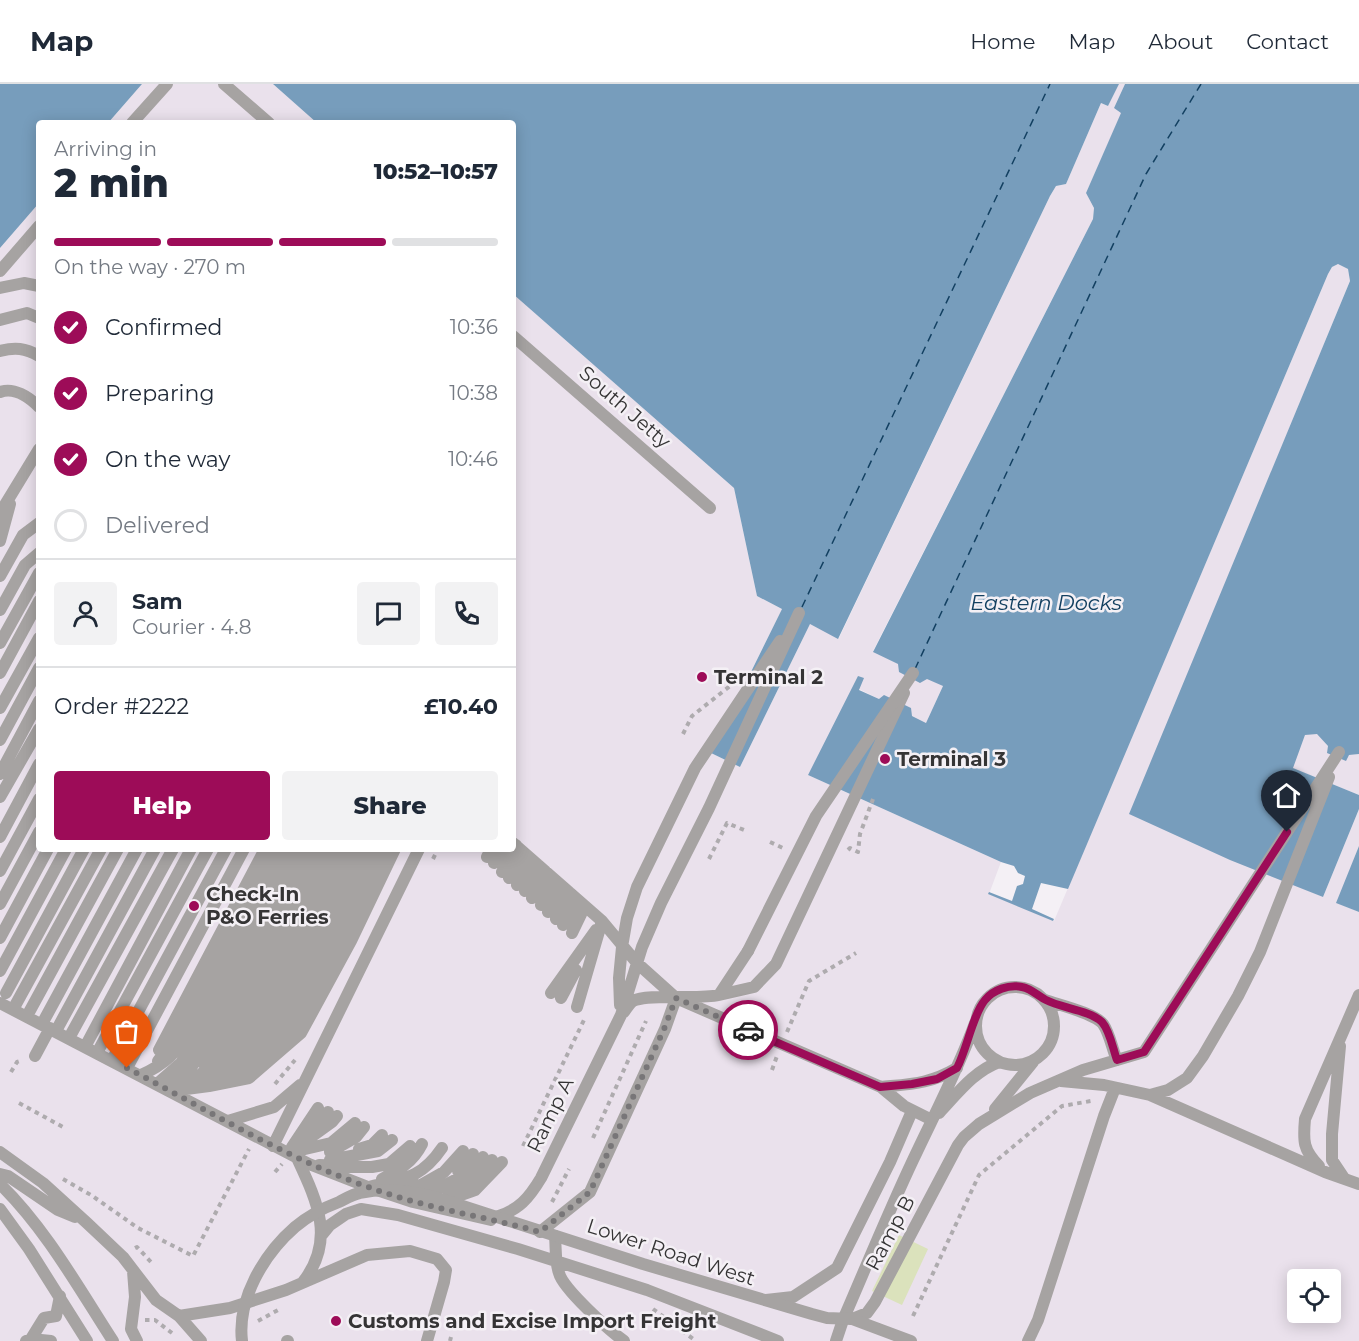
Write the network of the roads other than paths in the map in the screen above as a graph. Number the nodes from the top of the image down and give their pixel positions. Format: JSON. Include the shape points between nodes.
{"nodes":[{"id":1,"x":167,"y":84,"type":"edge"},
{"id":2,"x":224,"y":84,"type":"edge"},
{"id":3,"x":135,"y":120,"type":"edge"},
{"id":4,"x":266,"y":120,"type":"edge"},
{"id":5,"x":36,"y":234,"type":"edge"},
{"id":6,"x":0,"y":271,"type":"edge"},
{"id":7,"x":36,"y":285,"type":"edge"},
{"id":8,"x":0,"y":288,"type":"edge"},
{"id":9,"x":36,"y":317,"type":"edge"},
{"id":10,"x":0,"y":320,"type":"edge"},
{"id":11,"x":516,"y":339,"type":"edge"},
{"id":12,"x":0,"y":351,"type":"edge"},
{"id":13,"x":36,"y":354,"type":"edge"},
{"id":14,"x":0,"y":392,"type":"edge"},
{"id":15,"x":36,"y":405,"type":"edge"},
{"id":16,"x":36,"y":454,"type":"edge"},
{"id":17,"x":13,"y":494,"type":"junction"},
{"id":18,"x":0,"y":503,"type":"edge"},
{"id":19,"x":710,"y":508,"type":"dead end"},
{"id":20,"x":0,"y":513,"type":"edge"},
{"id":21,"x":36,"y":525,"type":"edge"},
{"id":22,"x":0,"y":541,"type":"edge"},
{"id":23,"x":36,"y":556,"type":"edge"},
{"id":24,"x":0,"y":576,"type":"edge"},
{"id":25,"x":36,"y":578,"type":"edge"},
{"id":26,"x":36,"y":607,"type":"edge"},
{"id":27,"x":0,"y":610,"type":"edge"},
{"id":28,"x":0,"y":643,"type":"edge"},
{"id":29,"x":36,"y":643,"type":"edge"},
{"id":30,"x":0,"y":673,"type":"edge"},
{"id":31,"x":36,"y":674,"type":"edge"},
{"id":32,"x":36,"y":707,"type":"edge"},
{"id":33,"x":0,"y":708,"type":"edge"},
{"id":34,"x":36,"y":734,"type":"edge"},
{"id":35,"x":0,"y":740,"type":"edge"},
{"id":36,"x":36,"y":770,"type":"edge"},
{"id":37,"x":0,"y":774,"type":"edge"},
{"id":38,"x":0,"y":797,"type":"edge"},
{"id":39,"x":36,"y":805,"type":"edge"},
{"id":40,"x":0,"y":837,"type":"edge"},
{"id":41,"x":36,"y":838,"type":"edge"},
{"id":42,"x":46,"y":852,"type":"edge"},
{"id":43,"x":64,"y":852,"type":"edge"},
{"id":44,"x":82,"y":852,"type":"edge"},
{"id":45,"x":99,"y":852,"type":"edge"},
{"id":46,"x":116,"y":852,"type":"edge"},
{"id":47,"x":136,"y":852,"type":"edge"},
{"id":48,"x":154,"y":852,"type":"edge"},
{"id":49,"x":170,"y":852,"type":"edge"},
{"id":50,"x":189,"y":852,"type":"edge"},
{"id":51,"x":206,"y":852,"type":"edge"},
{"id":52,"x":224,"y":852,"type":"edge"},
{"id":53,"x":242,"y":852,"type":"edge"},
{"id":54,"x":263,"y":852,"type":"edge"},
{"id":55,"x":275,"y":852,"type":"edge"},
{"id":56,"x":285,"y":852,"type":"edge"},
{"id":57,"x":296,"y":852,"type":"edge"},
{"id":58,"x":307,"y":852,"type":"edge"},
{"id":59,"x":318,"y":852,"type":"edge"},
{"id":60,"x":330,"y":852,"type":"edge"},
{"id":61,"x":339,"y":852,"type":"edge"},
{"id":62,"x":350,"y":852,"type":"edge"},
{"id":63,"x":361,"y":852,"type":"edge"},
{"id":64,"x":373,"y":852,"type":"edge"},
{"id":65,"x":382,"y":852,"type":"edge"},
{"id":66,"x":394,"y":852,"type":"edge"},
{"id":67,"x":418,"y":852,"type":"edge"},
{"id":68,"x":503,"y":852,"type":"edge"},
{"id":69,"x":0,"y":871,"type":"edge"},
{"id":70,"x":546,"y":872,"type":"edge"},
{"id":71,"x":520,"y":886,"type":"edge"},
{"id":72,"x":0,"y":904,"type":"edge"},
{"id":73,"x":602,"y":921,"type":"junction"},
{"id":74,"x":0,"y":938,"type":"edge"},
{"id":75,"x":622,"y":947,"type":"junction"},
{"id":76,"x":637,"y":963,"type":"junction"},
{"id":77,"x":0,"y":970,"type":"edge"},
{"id":78,"x":2,"y":994,"type":"edge"},
{"id":79,"x":720,"y":995,"type":"junction"},
{"id":80,"x":1359,"y":995,"type":"edge"},
{"id":81,"x":676,"y":998,"type":"junction"},
{"id":82,"x":1045,"y":1000,"type":"junction"},
{"id":83,"x":16,"y":1004,"type":"junction"},
{"id":84,"x":621,"y":1015,"type":"junction"},
{"id":85,"x":27,"y":1016,"type":"junction"},
{"id":86,"x":975,"y":1023,"type":"junction"},
{"id":87,"x":50,"y":1028,"type":"junction"},
{"id":88,"x":1341,"y":1035,"type":"junction"},
{"id":89,"x":69,"y":1038,"type":"junction"},
{"id":90,"x":85,"y":1047,"type":"junction"},
{"id":91,"x":281,"y":1052,"type":"junction"},
{"id":92,"x":97,"y":1053,"type":"junction"},
{"id":93,"x":35,"y":1056,"type":"dead end"},
{"id":94,"x":112,"y":1060,"type":"junction"},
{"id":95,"x":1117,"y":1060,"type":"junction"},
{"id":96,"x":1034,"y":1061,"type":"junction"},
{"id":97,"x":999,"y":1062,"type":"junction"},
{"id":98,"x":127,"y":1068,"type":"junction"},
{"id":99,"x":262,"y":1068,"type":"junction"},
{"id":100,"x":957,"y":1068,"type":"junction"},
{"id":101,"x":140,"y":1075,"type":"junction"},
{"id":102,"x":1057,"y":1080,"type":"junction"},
{"id":103,"x":304,"y":1082,"type":"junction"},
{"id":104,"x":189,"y":1085,"type":"junction"},
{"id":105,"x":216,"y":1085,"type":"junction"},
{"id":106,"x":164,"y":1087,"type":"junction"},
{"id":107,"x":880,"y":1087,"type":"junction"},
{"id":108,"x":1115,"y":1088,"type":"junction"},
{"id":109,"x":1150,"y":1095,"type":"junction"},
{"id":110,"x":912,"y":1111,"type":"junction"},
{"id":111,"x":990,"y":1117,"type":"junction"},
{"id":112,"x":932,"y":1120,"type":"junction"},
{"id":113,"x":228,"y":1121,"type":"junction"},
{"id":114,"x":409,"y":1139,"type":"junction"},
{"id":115,"x":273,"y":1146,"type":"junction"},
{"id":116,"x":0,"y":1152,"type":"edge"},
{"id":117,"x":292,"y":1156,"type":"junction"},
{"id":118,"x":309,"y":1164,"type":"junction"},
{"id":119,"x":1325,"y":1172,"type":"junction"},
{"id":120,"x":0,"y":1174,"type":"edge"},
{"id":121,"x":1344,"y":1179,"type":"junction"},
{"id":122,"x":0,"y":1184,"type":"edge"},
{"id":123,"x":1359,"y":1184,"type":"edge"},
{"id":124,"x":368,"y":1187,"type":"junction"},
{"id":125,"x":413,"y":1202,"type":"junction"},
{"id":126,"x":0,"y":1209,"type":"edge"},
{"id":127,"x":496,"y":1217,"type":"junction"},
{"id":128,"x":87,"y":1223,"type":"junction"},
{"id":129,"x":540,"y":1232,"type":"junction"},
{"id":130,"x":321,"y":1236,"type":"junction"},
{"id":131,"x":555,"y":1236,"type":"junction"},
{"id":132,"x":558,"y":1262,"type":"junction"},
{"id":133,"x":133,"y":1269,"type":"junction"},
{"id":134,"x":303,"y":1282,"type":"junction"},
{"id":135,"x":60,"y":1296,"type":"junction"},
{"id":136,"x":756,"y":1301,"type":"junction"},
{"id":137,"x":179,"y":1316,"type":"junction"},
{"id":138,"x":847,"y":1320,"type":"junction"},
{"id":139,"x":28,"y":1340,"type":"edge"},
{"id":140,"x":51,"y":1341,"type":"edge"},
{"id":141,"x":87,"y":1341,"type":"edge"},
{"id":142,"x":112,"y":1341,"type":"edge"},
{"id":143,"x":137,"y":1341,"type":"edge"},
{"id":144,"x":201,"y":1341,"type":"edge"},
{"id":145,"x":242,"y":1341,"type":"edge"},
{"id":146,"x":427,"y":1341,"type":"edge"},
{"id":147,"x":624,"y":1341,"type":"edge"},
{"id":148,"x":778,"y":1341,"type":"edge"},
{"id":149,"x":836,"y":1341,"type":"edge"},
{"id":150,"x":899,"y":1341,"type":"edge"},
{"id":151,"x":911,"y":1341,"type":"edge"},
{"id":152,"x":1028,"y":1341,"type":"edge"}],
"edges":[{"from":1,"to":3,"type":"lane"},
{"from":2,"to":4,"type":"lane"},
{"from":5,"to":6,"type":"lane"},
{"from":7,"to":8,"type":"lane","via":[[24,283]]},
{"from":9,"to":10,"type":"lane","via":[[27,314]]},
{"from":11,"to":19,"type":"lane","name":"South Jetty"},
{"from":12,"to":13,"type":"lane","via":[[14,348]]},
{"from":14,"to":15,"type":"lane","via":[[22,394]]},
{"from":16,"to":17,"type":"lane"},
{"from":17,"to":18,"type":"lane"},
{"from":17,"to":20,"type":"lane"},
{"from":17,"to":22,"type":"lane"},
{"from":21,"to":24,"type":"lane","via":[[23,535]]},
{"from":23,"to":27,"type":"lane","via":[[25,565]]},
{"from":25,"to":28,"type":"lane"},
{"from":26,"to":30,"type":"lane"},
{"from":29,"to":33,"type":"lane"},
{"from":31,"to":35,"type":"lane"},
{"from":32,"to":37,"type":"lane"},
{"from":34,"to":38,"type":"lane"},
{"from":36,"to":40,"type":"lane"},
{"from":39,"to":69,"type":"lane"},
{"from":41,"to":72,"type":"lane"},
{"from":42,"to":74,"type":"lane"},
{"from":43,"to":77,"type":"lane"},
{"from":44,"to":78,"type":"lane"},
{"from":45,"to":83,"type":"lane"},
{"from":46,"to":85,"type":"lane"},
{"from":47,"to":87,"type":"lane"},
{"from":48,"to":87,"type":"lane"},
{"from":49,"to":89,"type":"lane"},
{"from":50,"to":90,"type":"lane"},
{"from":51,"to":92,"type":"lane"},
{"from":52,"to":94,"type":"lane"},
{"from":53,"to":98,"type":"lane"},
{"from":54,"to":101,"type":"lane","via":[[158,1053]]},
{"from":55,"to":101,"type":"lane","via":[[184,1026],[160,1059]]},
{"from":56,"to":101,"type":"lane","via":[[192,1030],[172,1056]]},
{"from":57,"to":106,"type":"lane","via":[[200,1034]]},
{"from":58,"to":106,"type":"lane","via":[[210,1040],[190,1069]]},
{"from":59,"to":104,"type":"lane","via":[[219,1046]]},
{"from":60,"to":104,"type":"lane","via":[[228,1049]]},
{"from":61,"to":104,"type":"lane","via":[[236,1054],[218,1073]]},
{"from":62,"to":105,"type":"lane","via":[[244,1058]]},
{"from":63,"to":105,"type":"lane","via":[[253,1063],[237,1077]]},
{"from":64,"to":99,"type":"lane"},
{"from":65,"to":91,"type":"lane"},
{"from":66,"to":91,"type":"lane","via":[[302,1034]]},
{"from":67,"to":103,"type":"lane"},
{"from":68,"to":71,"type":"lane"},
{"from":70,"to":71,"type":"lane"},
{"from":70,"to":71,"type":"lane"},
{"from":70,"to":71,"type":"lane"},
{"from":70,"to":71,"type":"lane"},
{"from":70,"to":73,"type":"lane"},
{"from":73,"to":73,"type":"lane","via":[[569,1003]]},
{"from":73,"to":75,"type":"lane"},
{"from":75,"to":76,"type":"lane"},
{"from":75,"to":76,"type":"lane","name":"Ramp A","via":[[637,887],[695,768],[799,613],[710,808],[661,903]]},
{"from":75,"to":84,"type":"lane"},
{"from":76,"to":81,"type":"lane"},
{"from":76,"to":84,"type":"lane","name":"Ramp A"},
{"from":78,"to":83,"type":"lane"},
{"from":78,"to":85,"type":"lane","name":"Lower Road West"},
{"from":79,"to":79,"type":"lane","bridge":true,"via":[[748,951],[816,816],[914,673],[776,964],[754,987]]},
{"from":79,"to":81,"type":"lane"},
{"from":80,"to":88,"type":"lane"},
{"from":81,"to":84,"type":"lane","via":[[632,1001]]},
{"from":81,"to":107,"type":"lane"},
{"from":81,"to":129,"type":"lane","via":[[590,1192]]},
{"from":82,"to":86,"type":"lane","via":[[1035,991],[1009,987],[986,999]]},
{"from":82,"to":95,"type":"lane","via":[[1101,1022]]},
{"from":82,"to":96,"type":"lane","via":[[1054,1020],[1054,1032],[1045,1052]]},
{"from":83,"to":85,"type":"lane"},
{"from":84,"to":127,"type":"lane","name":"Ramp A","via":[[530,1196],[510,1212]]},
{"from":85,"to":87,"type":"lane","name":"Lower Road West"},
{"from":86,"to":97,"type":"lane","via":[[981,1047]]},
{"from":86,"to":100,"type":"lane"},
{"from":87,"to":89,"type":"lane","name":"Lower Road West"},
{"from":87,"to":93,"type":"lane"},
{"from":88,"to":119,"type":"lane","via":[[1305,1119],[1303,1137],[1307,1154]]},
{"from":88,"to":121,"type":"lane","via":[[1332,1160]]},
{"from":89,"to":90,"type":"lane","name":"Lower Road West"},
{"from":90,"to":92,"type":"lane","name":"Lower Road West"},
{"from":91,"to":99,"type":"lane"},
{"from":92,"to":94,"type":"lane","name":"Lower Road West"},
{"from":94,"to":98,"type":"lane","name":"Lower Road West"},
{"from":95,"to":102,"type":"lane"},
{"from":95,"to":109,"type":"lane","via":[[1144,1052],[1339,752],[1260,952],[1238,996],[1187,1078]]},
{"from":96,"to":97,"type":"lane","via":[[1011,1066]]},
{"from":96,"to":111,"type":"lane"},
{"from":97,"to":112,"type":"lane","via":[[968,1082]]},
{"from":98,"to":101,"type":"lane","name":"Lower Road West"},
{"from":99,"to":105,"type":"lane","via":[[249,1078]]},
{"from":100,"to":107,"type":"lane","via":[[937,1079]]},
{"from":100,"to":112,"type":"lane"},
{"from":101,"to":106,"type":"lane","name":"Lower Road West"},
{"from":102,"to":108,"type":"lane"},
{"from":102,"to":111,"type":"lane"},
{"from":103,"to":113,"type":"lane","via":[[274,1107]]},
{"from":103,"to":115,"type":"lane"},
{"from":104,"to":105,"type":"lane"},
{"from":104,"to":106,"type":"lane"},
{"from":106,"to":113,"type":"lane","name":"Lower Road West"},
{"from":107,"to":110,"type":"lane"},
{"from":108,"to":109,"type":"lane"},
{"from":108,"to":152,"type":"lane"},
{"from":109,"to":119,"type":"lane"},
{"from":110,"to":112,"type":"lane"},
{"from":110,"to":136,"type":"lane","via":[[837,1268],[793,1297]]},
{"from":111,"to":138,"type":"lane","name":"Ramp B","via":[[964,1137],[875,1302],[867,1313]]},
{"from":112,"to":138,"type":"lane"},
{"from":113,"to":115,"type":"lane","name":"Lower Road West"},
{"from":114,"to":117,"type":"lane"},
{"from":114,"to":117,"type":"lane","via":[[331,1143]]},
{"from":114,"to":117,"type":"lane","via":[[324,1128]]},
{"from":114,"to":118,"type":"lane","via":[[378,1151]]},
{"from":114,"to":118,"type":"lane","via":[[364,1141]]},
{"from":114,"to":118,"type":"lane","via":[[389,1164]]},
{"from":114,"to":124,"type":"lane","via":[[416,1156]]},
{"from":114,"to":124,"type":"lane","via":[[434,1160],[415,1176]]},
{"from":114,"to":124,"type":"lane","via":[[444,1172],[421,1185]]},
{"from":114,"to":125,"type":"lane","via":[[462,1169],[428,1188]]},
{"from":114,"to":125,"type":"lane","via":[[470,1182]]},
{"from":115,"to":117,"type":"lane","name":"Lower Road West"},
{"from":116,"to":128,"type":"lane","via":[[43,1183]]},
{"from":117,"to":118,"type":"lane","name":"Lower Road West"},
{"from":117,"to":130,"type":"lane","via":[[317,1202]]},
{"from":118,"to":124,"type":"lane","name":"Lower Road West"},
{"from":119,"to":121,"type":"lane"},
{"from":120,"to":128,"type":"lane"},
{"from":121,"to":123,"type":"lane"},
{"from":122,"to":142,"type":"lane","via":[[52,1248]]},
{"from":124,"to":125,"type":"lane","name":"Lower Road West"},
{"from":125,"to":129,"type":"lane","name":"Lower Road West"},
{"from":126,"to":135,"type":"lane"},
{"from":127,"to":138,"type":"lane","bridge":true,"via":[[812,1314]]},
{"from":127,"to":145,"type":"lane","bridge":true,"via":[[411,1191],[389,1190],[358,1193],[315,1213],[277,1245],[252,1283]]},
{"from":128,"to":133,"type":"lane"},
{"from":129,"to":131,"type":"lane","name":"Lower Road West"},
{"from":130,"to":132,"type":"lane","via":[[346,1214],[362,1209],[398,1215]]},
{"from":130,"to":134,"type":"lane","via":[[311,1272]]},
{"from":131,"to":132,"type":"lane"},
{"from":131,"to":136,"type":"lane","name":"Lower Road West","via":[[667,1268]]},
{"from":132,"to":147,"type":"lane","via":[[559,1275],[571,1290]]},
{"from":132,"to":148,"type":"lane","via":[[647,1290]]},
{"from":133,"to":137,"type":"lane","via":[[156,1300]]},
{"from":133,"to":143,"type":"lane","via":[[131,1329]]},
{"from":134,"to":137,"type":"lane","via":[[230,1308]]},
{"from":134,"to":146,"type":"lane","via":[[367,1255],[410,1251],[437,1259],[446,1270]]},
{"from":135,"to":139,"type":"lane","via":[[56,1316],[44,1318]]},
{"from":135,"to":141,"type":"lane"},
{"from":136,"to":138,"type":"lane","name":"Lower Road West"},
{"from":137,"to":144,"type":"lane"},
{"from":138,"to":149,"type":"lane"},
{"from":138,"to":150,"type":"lane","name":"Lower Road West"},
{"from":138,"to":151,"type":"lane","bridge":true},
{"from":139,"to":140,"type":"lane"}]}
